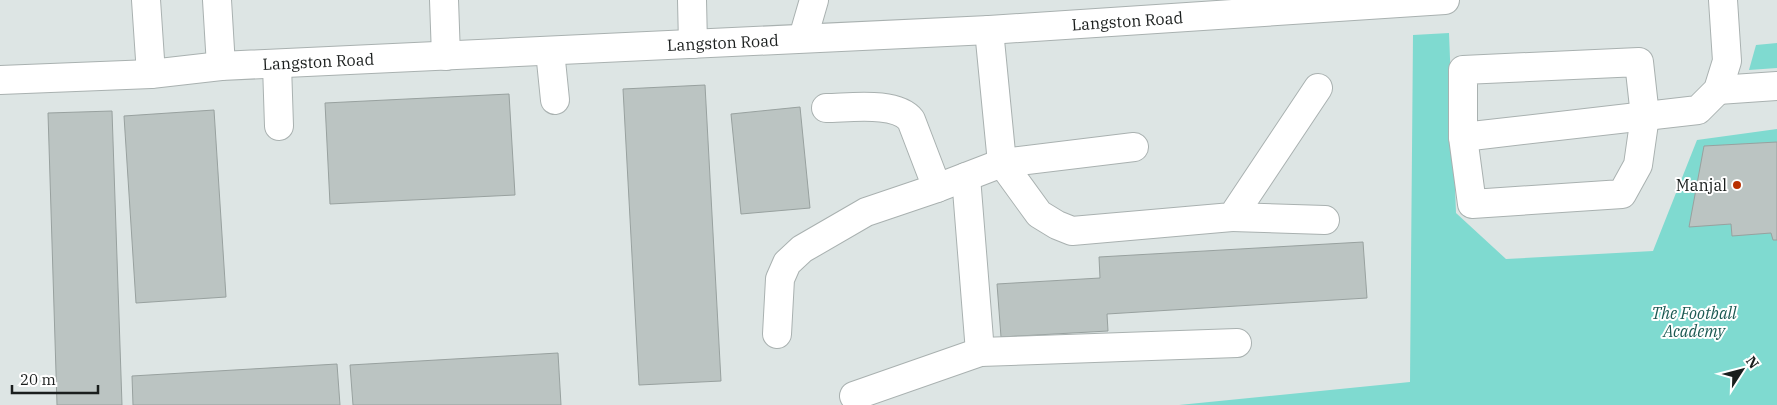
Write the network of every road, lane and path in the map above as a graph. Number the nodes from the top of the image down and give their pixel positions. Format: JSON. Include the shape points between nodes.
{"nodes":[{"id":1,"x":146,"y":0,"type":"edge"},
{"id":2,"x":217,"y":0,"type":"edge"},
{"id":3,"x":444,"y":0,"type":"edge"},
{"id":4,"x":692,"y":0,"type":"edge"},
{"id":5,"x":814,"y":0,"type":"edge"},
{"id":6,"x":1445,"y":0,"type":"edge"},
{"id":7,"x":1722,"y":0,"type":"edge"},
{"id":8,"x":989,"y":30,"type":"junction"},
{"id":9,"x":803,"y":38,"type":"junction"},
{"id":10,"x":693,"y":44,"type":"junction"},
{"id":11,"x":550,"y":51,"type":"junction"},
{"id":12,"x":446,"y":56,"type":"junction"},
{"id":13,"x":277,"y":65,"type":"junction"},
{"id":14,"x":221,"y":66,"type":"junction"},
{"id":15,"x":151,"y":74,"type":"junction"},
{"id":16,"x":0,"y":80,"type":"edge"},
{"id":17,"x":1777,"y":86,"type":"edge"},
{"id":18,"x":1318,"y":88,"type":"dead end"},
{"id":19,"x":1718,"y":90,"type":"junction"},
{"id":20,"x":555,"y":100,"type":"dead end"},
{"id":21,"x":826,"y":108,"type":"dead end"},
{"id":22,"x":1645,"y":116,"type":"junction"},
{"id":23,"x":279,"y":126,"type":"dead end"},
{"id":24,"x":1463,"y":137,"type":"junction"},
{"id":25,"x":1134,"y":147,"type":"dead end"},
{"id":26,"x":1002,"y":163,"type":"junction"},
{"id":27,"x":966,"y":177,"type":"junction"},
{"id":28,"x":937,"y":188,"type":"junction"},
{"id":29,"x":1232,"y":217,"type":"junction"},
{"id":30,"x":1325,"y":220,"type":"dead end"},
{"id":31,"x":777,"y":334,"type":"dead end"},
{"id":32,"x":1237,"y":343,"type":"dead end"},
{"id":33,"x":980,"y":352,"type":"junction"},
{"id":34,"x":854,"y":396,"type":"dead end"}],
"edges":[{"from":1,"to":15,"type":"street"},
{"from":2,"to":14,"type":"street"},
{"from":3,"to":12,"type":"street"},
{"from":4,"to":10,"type":"street"},
{"from":5,"to":9,"type":"street"},
{"from":6,"to":8,"type":"street","name":"Langston Road"},
{"from":7,"to":19,"type":"street","via":[[1727,61]]},
{"from":8,"to":9,"type":"street","name":"Langston Road"},
{"from":8,"to":26,"type":"street"},
{"from":9,"to":10,"type":"street","name":"Langston Road"},
{"from":10,"to":11,"type":"street","name":"Langston Road"},
{"from":11,"to":12,"type":"street","name":"Langston Road"},
{"from":11,"to":20,"type":"street"},
{"from":12,"to":13,"type":"street","name":"Langston Road"},
{"from":13,"to":14,"type":"street","name":"Langston Road"},
{"from":13,"to":23,"type":"street"},
{"from":14,"to":15,"type":"street","name":"Langston Road"},
{"from":15,"to":16,"type":"street","name":"Langston Road"},
{"from":17,"to":19,"type":"street"},
{"from":18,"to":29,"type":"street"},
{"from":19,"to":22,"type":"street","via":[[1698,110]]},
{"from":21,"to":28,"type":"street","via":[[894,108],[905,112]]},
{"from":22,"to":24,"type":"street"},
{"from":22,"to":24,"type":"street","via":[[1639,62],[1463,70]]},
{"from":22,"to":24,"type":"street","via":[[1638,165],[1622,194],[1472,204]]},
{"from":25,"to":26,"type":"street"},
{"from":26,"to":27,"type":"street"},
{"from":26,"to":29,"type":"street","via":[[1040,214],[1072,230]]},
{"from":27,"to":28,"type":"street"},
{"from":27,"to":33,"type":"street"},
{"from":28,"to":31,"type":"street","via":[[866,212],[802,249],[787,263],[780,279]]},
{"from":29,"to":30,"type":"street"},
{"from":32,"to":33,"type":"street"},
{"from":33,"to":34,"type":"street"}]}
